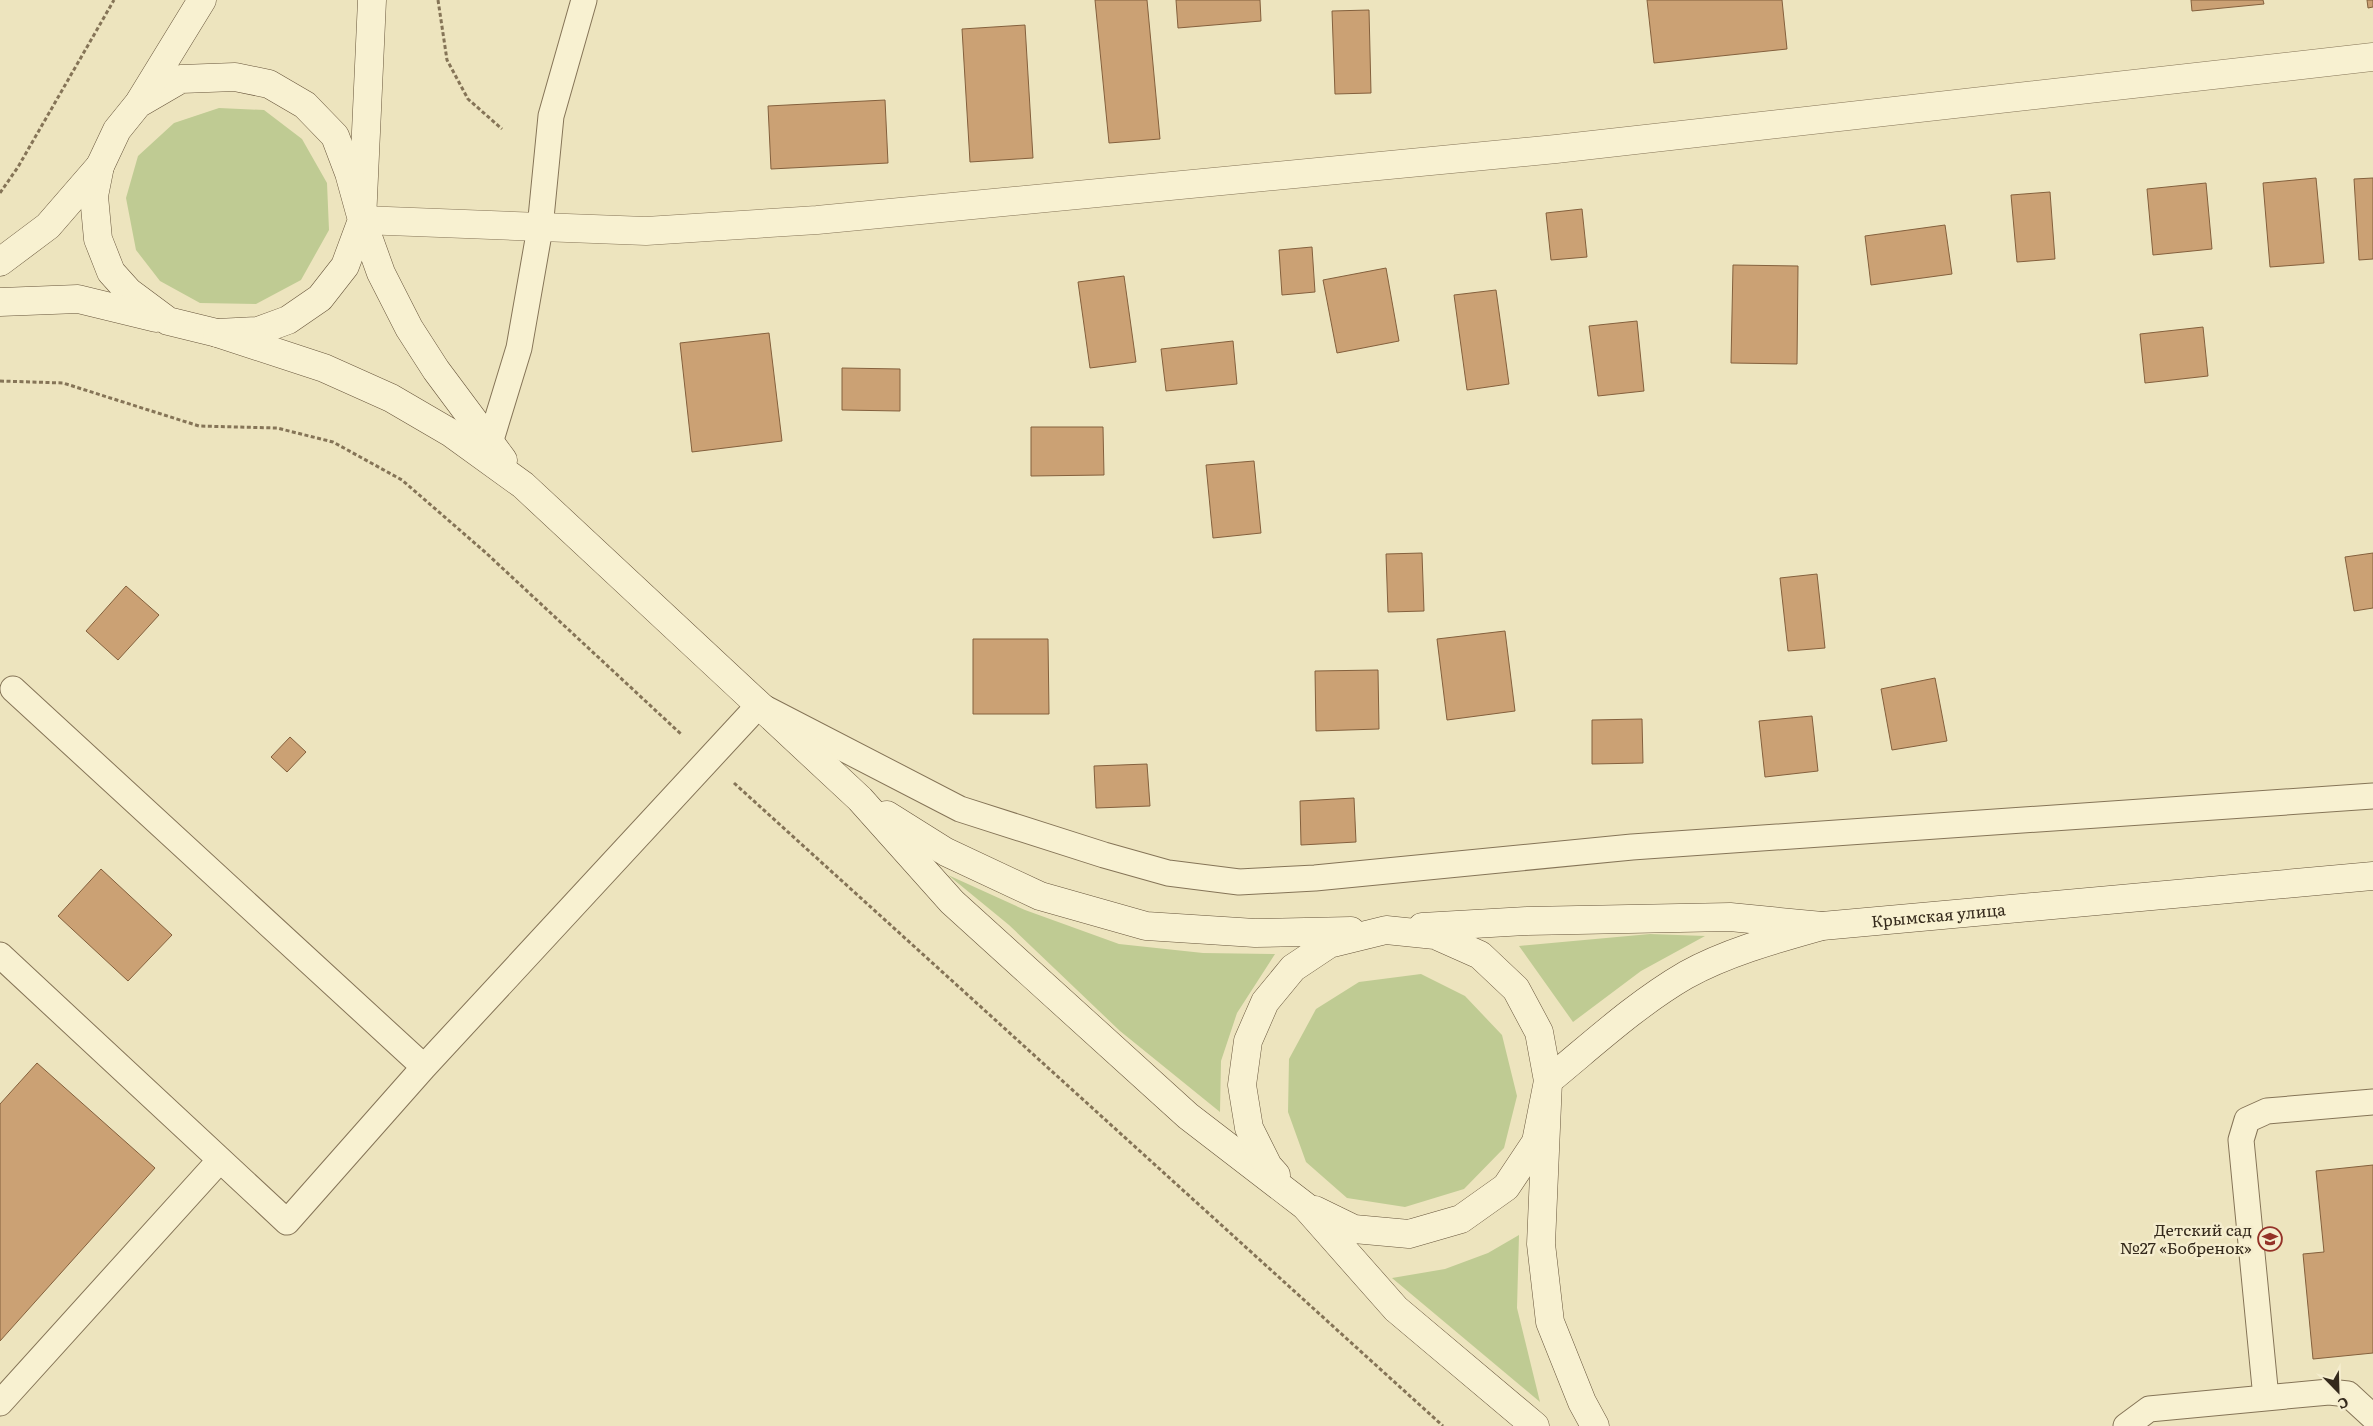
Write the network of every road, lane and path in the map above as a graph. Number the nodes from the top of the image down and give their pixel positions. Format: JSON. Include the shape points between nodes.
{"nodes":[{"id":1,"x":114,"y":0,"type":"edge"},
{"id":2,"x":202,"y":0,"type":"edge"},
{"id":3,"x":372,"y":0,"type":"edge"},
{"id":4,"x":438,"y":0,"type":"edge"},
{"id":5,"x":584,"y":0,"type":"edge"},
{"id":6,"x":2373,"y":57,"type":"edge"},
{"id":7,"x":138,"y":104,"type":"junction"},
{"id":8,"x":502,"y":129,"type":"dead end"},
{"id":9,"x":100,"y":166,"type":"junction"},
{"id":10,"x":0,"y":193,"type":"edge"},
{"id":11,"x":362,"y":220,"type":"junction"},
{"id":12,"x":540,"y":228,"type":"junction"},
{"id":13,"x":0,"y":262,"type":"edge"},
{"id":14,"x":0,"y":302,"type":"edge"},
{"id":15,"x":168,"y":321,"type":"junction"},
{"id":16,"x":217,"y":333,"type":"junction"},
{"id":17,"x":0,"y":381,"type":"edge"},
{"id":18,"x":490,"y":443,"type":"junction"},
{"id":19,"x":523,"y":485,"type":"junction"},
{"id":20,"x":13,"y":689,"type":"dead end"},
{"id":21,"x":759,"y":705,"type":"junction"},
{"id":22,"x":708,"y":760,"type":"junction"},
{"id":23,"x":2373,"y":796,"type":"edge"},
{"id":24,"x":860,"y":798,"type":"junction"},
{"id":25,"x":2373,"y":876,"type":"edge"},
{"id":26,"x":1822,"y":926,"type":"junction"},
{"id":27,"x":1386,"y":930,"type":"junction"},
{"id":28,"x":0,"y":955,"type":"edge"},
{"id":29,"x":424,"y":1068,"type":"junction"},
{"id":30,"x":1548,"y":1082,"type":"junction"},
{"id":31,"x":2373,"y":1102,"type":"edge"},
{"id":32,"x":220,"y":1160,"type":"junction"},
{"id":33,"x":1305,"y":1206,"type":"junction"},
{"id":34,"x":2266,"y":1398,"type":"junction"},
{"id":35,"x":0,"y":1403,"type":"edge"},
{"id":36,"x":2373,"y":1417,"type":"edge"},
{"id":37,"x":1442,"y":1426,"type":"edge"},
{"id":38,"x":1535,"y":1426,"type":"edge"},
{"id":39,"x":1595,"y":1426,"type":"edge"},
{"id":40,"x":2126,"y":1426,"type":"edge"}],
"edges":[{"from":1,"to":10,"type":"path"},
{"from":2,"to":7,"type":"street"},
{"from":3,"to":11,"type":"street"},
{"from":4,"to":8,"type":"path","via":[[447,60],[468,99]]},
{"from":5,"to":12,"type":"lane","via":[[551,116]]},
{"from":6,"to":12,"type":"street","via":[[1556,149],[817,220],[646,231]]},
{"from":7,"to":9,"type":"street","via":[[117,130]]},
{"from":7,"to":11,"type":"street","via":[[181,79],[235,77],[269,84],[305,105],[335,136]]},
{"from":9,"to":13,"type":"street","via":[[48,226]]},
{"from":9,"to":15,"type":"street","via":[[94,196],[98,238],[111,272],[129,292]]},
{"from":11,"to":12,"type":"street","via":[[492,223]]},
{"from":11,"to":16,"type":"street","via":[[345,266],[320,298],[288,320],[266,328]]},
{"from":11,"to":18,"type":"street","via":[[381,273],[409,328]]},
{"from":12,"to":18,"type":"lane","via":[[519,348]]},
{"from":14,"to":15,"type":"street","via":[[78,299]]},
{"from":15,"to":16,"type":"street"},
{"from":16,"to":19,"type":"street","via":[[324,368],[391,398],[451,433]]},
{"from":17,"to":22,"type":"path","via":[[63,383],[199,426],[278,428],[333,442],[402,480],[485,552]]},
{"from":18,"to":19,"type":"street"},
{"from":19,"to":21,"type":"street"},
{"from":20,"to":29,"type":"lane"},
{"from":21,"to":22,"type":"lane"},
{"from":21,"to":23,"type":"lane","via":[[960,809],[1168,873],[1238,882],[1315,878],[1632,847]]},
{"from":21,"to":24,"type":"street"},
{"from":22,"to":29,"type":"lane"},
{"from":22,"to":37,"type":"path"},
{"from":24,"to":27,"type":"street","via":[[946,852],[1040,896],[1146,926],[1255,933]]},
{"from":24,"to":33,"type":"street","via":[[952,902],[1188,1116]]},
{"from":25,"to":26,"type":"street","name":"Крымская улица"},
{"from":26,"to":27,"type":"street","via":[[1730,917],[1526,920]]},
{"from":26,"to":30,"type":"street","name":"Крымская улица","via":[[1750,947],[1687,975],[1632,1013]]},
{"from":27,"to":30,"type":"street","via":[[1435,935],[1480,955],[1516,989],[1539,1032]]},
{"from":27,"to":33,"type":"street","via":[[1329,944],[1293,968],[1265,1002],[1248,1041],[1242,1085],[1249,1128],[1268,1166]]},
{"from":28,"to":32,"type":"lane"},
{"from":29,"to":32,"type":"lane","via":[[287,1222]]},
{"from":30,"to":33,"type":"street","via":[[1536,1142],[1506,1187],[1461,1219],[1409,1234],[1354,1229]]},
{"from":30,"to":39,"type":"street","via":[[1541,1244],[1550,1322]]},
{"from":31,"to":34,"type":"lane","via":[[2267,1111],[2247,1120],[2242,1140]]},
{"from":32,"to":35,"type":"lane"},
{"from":33,"to":38,"type":"street","via":[[1396,1309]]},
{"from":34,"to":36,"type":"lane","via":[[2329,1392],[2348,1394]]},
{"from":34,"to":40,"type":"lane","via":[[2149,1409]]}]}
